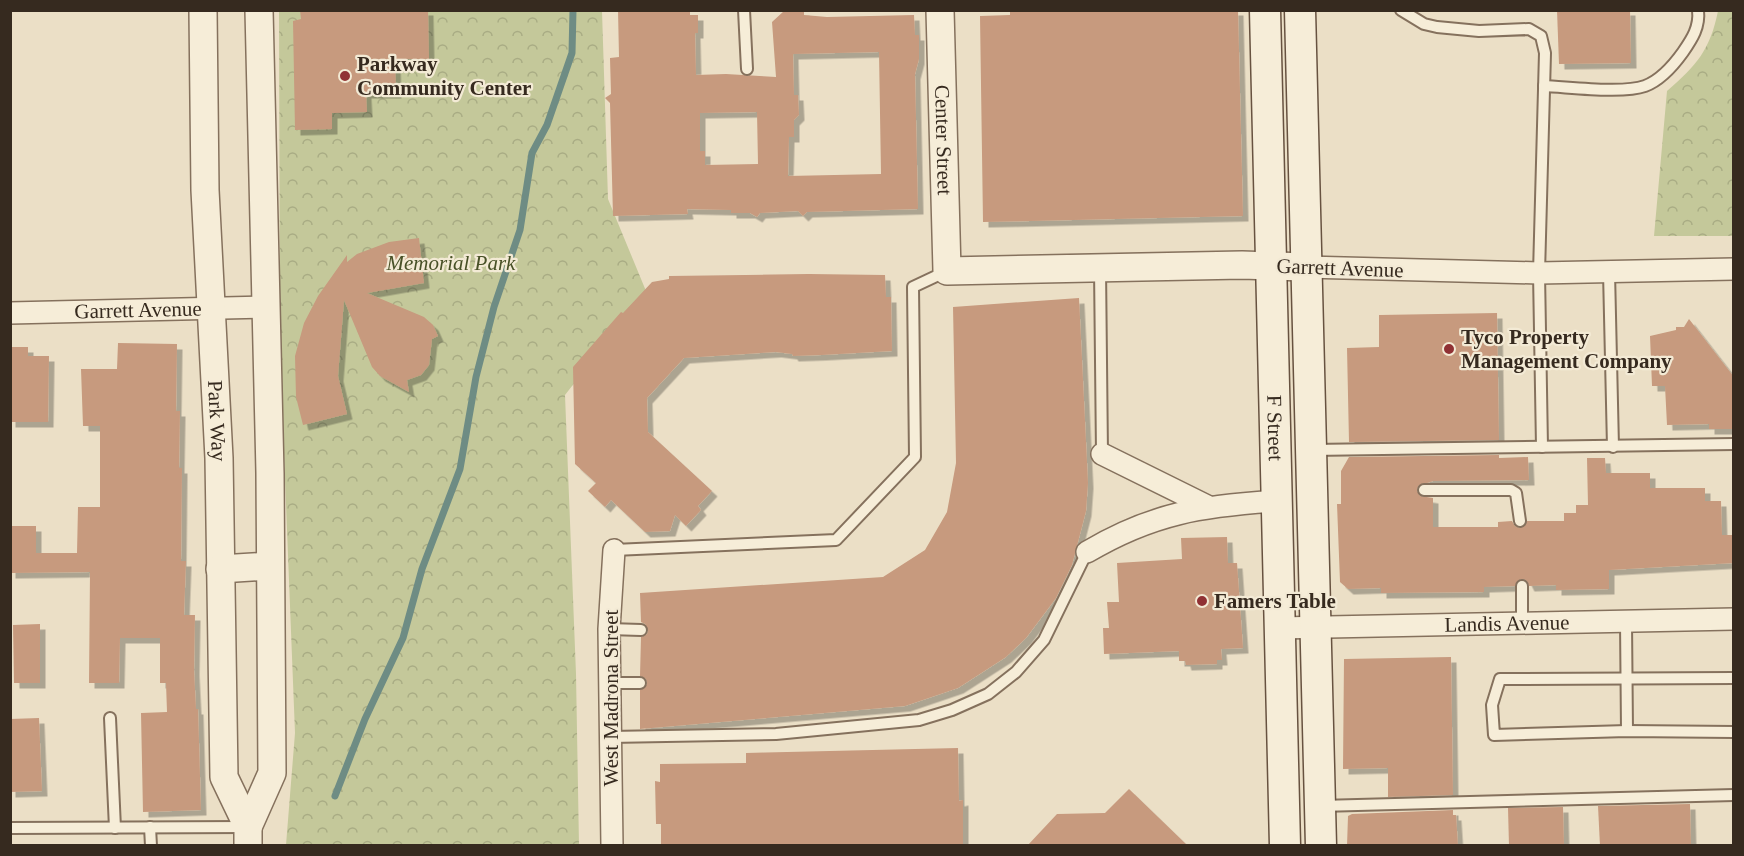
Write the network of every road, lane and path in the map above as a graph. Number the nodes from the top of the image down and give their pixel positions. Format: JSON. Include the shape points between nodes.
{"nodes":[{"id":1,"x":203,"y":10,"type":"edge"},
{"id":2,"x":259,"y":10,"type":"edge"},
{"id":3,"x":744,"y":10,"type":"edge"},
{"id":4,"x":940,"y":10,"type":"edge"},
{"id":5,"x":1265,"y":10,"type":"edge"},
{"id":6,"x":1300,"y":10,"type":"edge"},
{"id":7,"x":1401,"y":10,"type":"edge"},
{"id":8,"x":1698,"y":10,"type":"edge"},
{"id":9,"x":747,"y":69,"type":"dead end"},
{"id":10,"x":1544,"y":86,"type":"junction"},
{"id":11,"x":1273,"y":266,"type":"junction"},
{"id":12,"x":1306,"y":267,"type":"junction"},
{"id":13,"x":1100,"y":268,"type":"junction"},
{"id":14,"x":1734,"y":269,"type":"edge"},
{"id":15,"x":948,"y":271,"type":"junction"},
{"id":16,"x":1609,"y":272,"type":"junction"},
{"id":17,"x":1539,"y":273,"type":"junction"},
{"id":18,"x":266,"y":307,"type":"junction"},
{"id":19,"x":211,"y":309,"type":"junction"},
{"id":20,"x":10,"y":313,"type":"edge"},
{"id":21,"x":1734,"y":444,"type":"edge"},
{"id":22,"x":1542,"y":447,"type":"junction"},
{"id":23,"x":1613,"y":447,"type":"junction"},
{"id":24,"x":1311,"y":450,"type":"junction"},
{"id":25,"x":1102,"y":454,"type":"joint"},
{"id":26,"x":1424,"y":490,"type":"dead end"},
{"id":27,"x":1277,"y":501,"type":"junction"},
{"id":28,"x":1207,"y":506,"type":"junction"},
{"id":29,"x":1520,"y":521,"type":"dead end"},
{"id":30,"x":614,"y":550,"type":"joint"},
{"id":31,"x":1087,"y":552,"type":"joint"},
{"id":32,"x":269,"y":566,"type":"junction"},
{"id":33,"x":220,"y":569,"type":"junction"},
{"id":34,"x":1522,"y":586,"type":"dead end"},
{"id":35,"x":1734,"y":619,"type":"edge"},
{"id":36,"x":1626,"y":622,"type":"junction"},
{"id":37,"x":1522,"y":623,"type":"junction"},
{"id":38,"x":1316,"y":625,"type":"junction"},
{"id":39,"x":1279,"y":628,"type":"junction"},
{"id":40,"x":609,"y":629,"type":"junction"},
{"id":41,"x":640,"y":630,"type":"dead end"},
{"id":42,"x":1627,"y":677,"type":"junction"},
{"id":43,"x":1734,"y":678,"type":"edge"},
{"id":44,"x":610,"y":682,"type":"junction"},
{"id":45,"x":640,"y":683,"type":"dead end"},
{"id":46,"x":110,"y":718,"type":"dead end"},
{"id":47,"x":1627,"y":731,"type":"junction"},
{"id":48,"x":1734,"y":732,"type":"edge"},
{"id":49,"x":610,"y":737,"type":"junction"},
{"id":50,"x":1734,"y":795,"type":"edge"},
{"id":51,"x":1320,"y":806,"type":"junction"},
{"id":52,"x":150,"y":827,"type":"junction"},
{"id":53,"x":10,"y":828,"type":"edge"},
{"id":54,"x":115,"y":828,"type":"junction"},
{"id":55,"x":248,"y":836,"type":"edge"},
{"id":56,"x":151,"y":846,"type":"edge"},
{"id":57,"x":612,"y":846,"type":"edge"},
{"id":58,"x":1285,"y":846,"type":"edge"},
{"id":59,"x":1321,"y":846,"type":"edge"}],
"edges":[{"from":1,"to":19,"type":"street","name":"Park Way"},
{"from":2,"to":18,"type":"street"},
{"from":3,"to":9,"type":"lane"},
{"from":4,"to":15,"type":"street","name":"Center Street"},
{"from":5,"to":11,"type":"main road","name":"F Street"},
{"from":6,"to":12,"type":"main road","name":"F Street"},
{"from":7,"to":10,"type":"lane","via":[[1437,27],[1537,32],[1545,53]]},
{"from":8,"to":10,"type":"lane","via":[[1695,34],[1677,60],[1664,75],[1645,86]]},
{"from":10,"to":17,"type":"lane"},
{"from":11,"to":12,"type":"street","name":"Garrett Avenue"},
{"from":11,"to":13,"type":"street","name":"Garrett Avenue"},
{"from":11,"to":27,"type":"main road","name":"F Street"},
{"from":12,"to":17,"type":"street","name":"Garrett Avenue"},
{"from":12,"to":24,"type":"main road","name":"F Street"},
{"from":13,"to":15,"type":"street","name":"Garrett Avenue"},
{"from":13,"to":25,"type":"lane"},
{"from":14,"to":16,"type":"street","name":"Garrett Avenue"},
{"from":15,"to":30,"type":"lane","via":[[913,286],[915,457],[836,540]]},
{"from":16,"to":17,"type":"street","name":"Garrett Avenue"},
{"from":16,"to":23,"type":"lane"},
{"from":17,"to":22,"type":"lane"},
{"from":18,"to":19,"type":"street","name":"Garrett Avenue"},
{"from":18,"to":32,"type":"street"},
{"from":19,"to":20,"type":"street","name":"Garrett Avenue"},
{"from":19,"to":33,"type":"street","name":"Park Way"},
{"from":21,"to":23,"type":"lane"},
{"from":22,"to":23,"type":"lane"},
{"from":22,"to":24,"type":"lane"},
{"from":24,"to":38,"type":"main road","name":"F Street"},
{"from":25,"to":28,"type":"street"},
{"from":26,"to":29,"type":"lane","via":[[1511,490],[1516,493]]},
{"from":27,"to":28,"type":"street"},
{"from":27,"to":39,"type":"main road","name":"F Street"},
{"from":28,"to":31,"type":"street","via":[[1121,532]]},
{"from":30,"to":40,"type":"street","name":"West Madrona Street"},
{"from":31,"to":49,"type":"lane","via":[[1044,640],[1016,672],[988,694],[952,711],[919,720],[776,734]]},
{"from":32,"to":33,"type":"street"},
{"from":32,"to":55,"type":"street","via":[[272,773]]},
{"from":33,"to":55,"type":"street","name":"Park Way","via":[[224,777]]},
{"from":34,"to":37,"type":"lane"},
{"from":35,"to":36,"type":"street","name":"Landis Avenue"},
{"from":36,"to":37,"type":"street","name":"Landis Avenue"},
{"from":36,"to":42,"type":"lane"},
{"from":37,"to":38,"type":"street","name":"Landis Avenue"},
{"from":38,"to":39,"type":"street","name":"Landis Avenue"},
{"from":38,"to":51,"type":"main road","name":"F Street"},
{"from":39,"to":58,"type":"main road","name":"F Street"},
{"from":40,"to":41,"type":"lane"},
{"from":40,"to":44,"type":"street","name":"West Madrona Street"},
{"from":42,"to":43,"type":"lane"},
{"from":42,"to":47,"type":"lane"},
{"from":42,"to":47,"type":"lane","via":[[1500,679],[1492,705],[1494,735]]},
{"from":44,"to":45,"type":"lane"},
{"from":44,"to":49,"type":"street","name":"West Madrona Street"},
{"from":46,"to":54,"type":"lane"},
{"from":47,"to":48,"type":"lane"},
{"from":49,"to":57,"type":"street","name":"West Madrona Street"},
{"from":50,"to":51,"type":"lane"},
{"from":51,"to":59,"type":"main road","name":"F Street"},
{"from":52,"to":54,"type":"lane"},
{"from":52,"to":55,"type":"lane"},
{"from":52,"to":56,"type":"lane"},
{"from":53,"to":54,"type":"lane"}]}
